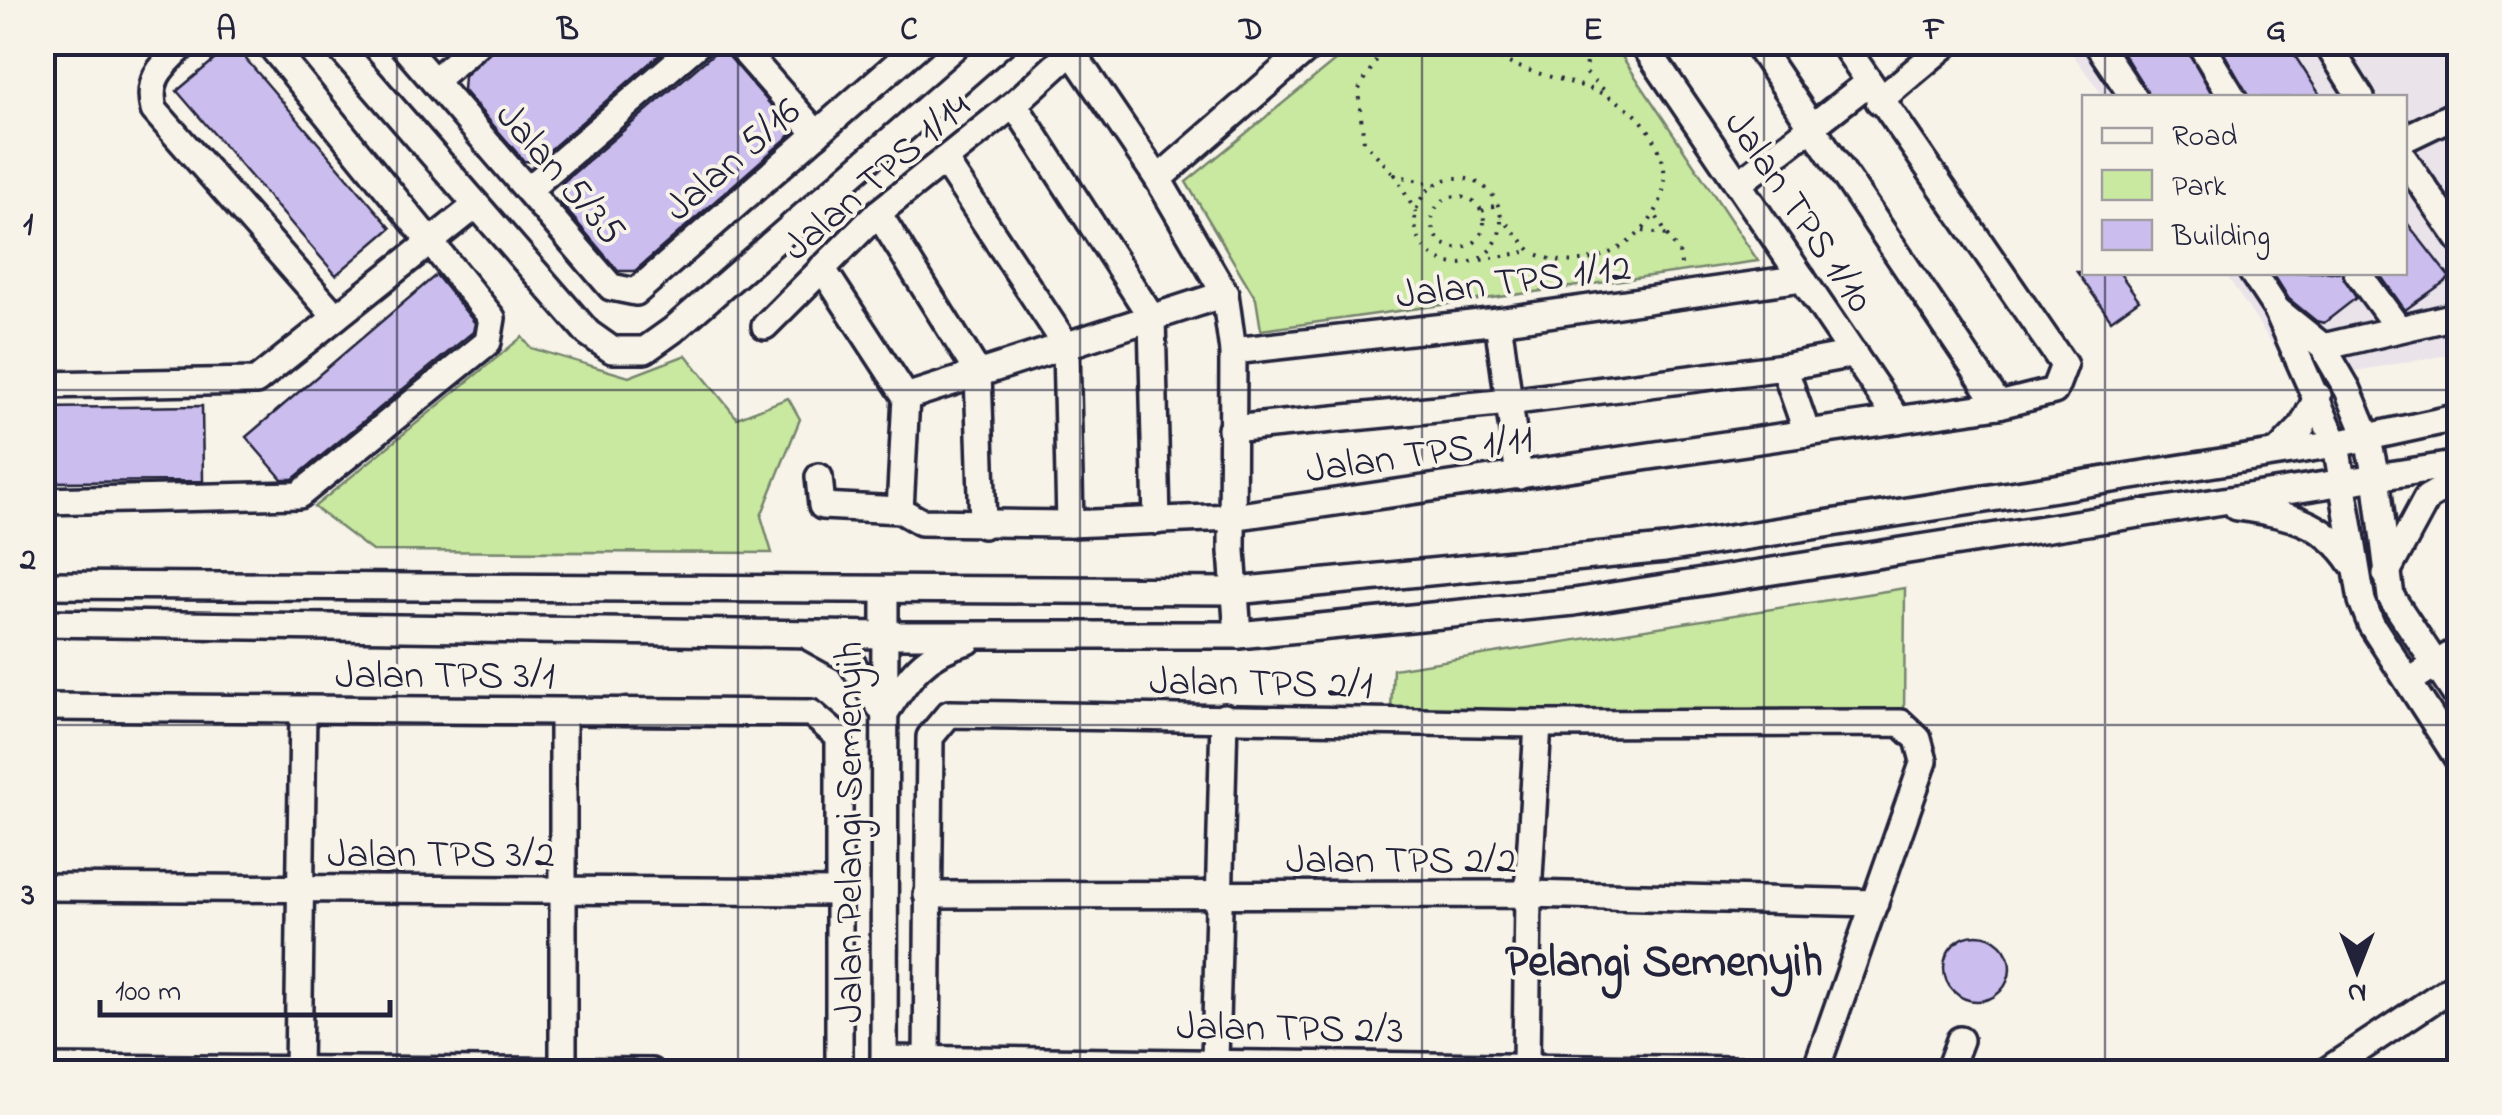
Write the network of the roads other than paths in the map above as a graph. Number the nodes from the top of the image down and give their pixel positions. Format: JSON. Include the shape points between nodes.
{"nodes":[{"id":1,"x":186,"y":42,"type":"edge"},
{"id":2,"x":268,"y":42,"type":"edge"},
{"id":3,"x":336,"y":42,"type":"edge"},
{"id":4,"x":400,"y":42,"type":"edge"},
{"id":5,"x":480,"y":42,"type":"edge"},
{"id":6,"x":700,"y":42,"type":"edge"},
{"id":7,"x":736,"y":42,"type":"edge"},
{"id":8,"x":922,"y":42,"type":"edge"},
{"id":9,"x":1003,"y":42,"type":"edge"},
{"id":10,"x":1315,"y":42,"type":"edge"},
{"id":11,"x":1642,"y":42,"type":"edge"},
{"id":12,"x":1756,"y":42,"type":"edge"},
{"id":13,"x":1842,"y":42,"type":"edge"},
{"id":14,"x":1949,"y":42,"type":"edge"},
{"id":15,"x":2096,"y":42,"type":"edge"},
{"id":16,"x":2200,"y":42,"type":"edge"},
{"id":17,"x":2326,"y":42,"type":"edge"},
{"id":18,"x":1077,"y":47,"type":"edge"},
{"id":19,"x":434,"y":81,"type":"junction"},
{"id":20,"x":1874,"y":92,"type":"junction"},
{"id":21,"x":2352,"y":94,"type":"edge"},
{"id":22,"x":2132,"y":95,"type":"edge"},
{"id":23,"x":2231,"y":95,"type":"edge"},
{"id":24,"x":1014,"y":104,"type":"junction"},
{"id":25,"x":2460,"y":112,"type":"edge"},
{"id":26,"x":1813,"y":125,"type":"junction"},
{"id":27,"x":817,"y":134,"type":"junction"},
{"id":28,"x":2407,"y":138,"type":"edge"},
{"id":29,"x":944,"y":160,"type":"junction"},
{"id":30,"x":2407,"y":163,"type":"edge"},
{"id":31,"x":1158,"y":179,"type":"junction"},
{"id":32,"x":1738,"y":184,"type":"junction"},
{"id":33,"x":528,"y":189,"type":"junction"},
{"id":34,"x":474,"y":207,"type":"junction"},
{"id":35,"x":878,"y":213,"type":"junction"},
{"id":36,"x":2458,"y":236,"type":"edge"},
{"id":37,"x":428,"y":242,"type":"junction"},
{"id":38,"x":822,"y":268,"type":"junction"},
{"id":39,"x":2254,"y":275,"type":"edge"},
{"id":40,"x":2358,"y":275,"type":"edge"},
{"id":41,"x":1802,"y":278,"type":"junction"},
{"id":42,"x":636,"y":292,"type":"joint"},
{"id":43,"x":1225,"y":294,"type":"junction"},
{"id":44,"x":2278,"y":310,"type":"junction"},
{"id":45,"x":2460,"y":315,"type":"edge"},
{"id":46,"x":336,"y":318,"type":"junction"},
{"id":47,"x":1152,"y":318,"type":"junction"},
{"id":48,"x":1498,"y":321,"type":"junction"},
{"id":49,"x":765,"y":326,"type":"dead end"},
{"id":50,"x":2398,"y":328,"type":"junction"},
{"id":51,"x":1066,"y":345,"type":"junction"},
{"id":52,"x":2322,"y":347,"type":"junction"},
{"id":53,"x":1233,"y":351,"type":"junction"},
{"id":54,"x":1854,"y":354,"type":"junction"},
{"id":55,"x":1784,"y":367,"type":"junction"},
{"id":56,"x":978,"y":373,"type":"junction"},
{"id":57,"x":42,"y":385,"type":"edge"},
{"id":58,"x":2348,"y":390,"type":"junction"},
{"id":59,"x":2318,"y":396,"type":"junction"},
{"id":60,"x":906,"y":397,"type":"junction"},
{"id":61,"x":1509,"y":402,"type":"junction"},
{"id":62,"x":1999,"y":405,"type":"junction"},
{"id":63,"x":2460,"y":417,"type":"edge"},
{"id":64,"x":1898,"y":420,"type":"junction"},
{"id":65,"x":1232,"y":429,"type":"junction"},
{"id":66,"x":2398,"y":430,"type":"junction"},
{"id":67,"x":1807,"y":434,"type":"junction"},
{"id":68,"x":2367,"y":436,"type":"junction"},
{"id":69,"x":2336,"y":444,"type":"junction"},
{"id":70,"x":2279,"y":451,"type":"junction"},
{"id":71,"x":2460,"y":464,"type":"edge"},
{"id":72,"x":1519,"y":476,"type":"junction"},
{"id":73,"x":2376,"y":476,"type":"junction"},
{"id":74,"x":819,"y":477,"type":"dead end"},
{"id":75,"x":2342,"y":480,"type":"junction"},
{"id":76,"x":2460,"y":480,"type":"edge"},
{"id":77,"x":42,"y":501,"type":"edge"},
{"id":78,"x":2213,"y":504,"type":"junction"},
{"id":79,"x":900,"y":510,"type":"junction"},
{"id":80,"x":1232,"y":517,"type":"junction"},
{"id":81,"x":1157,"y":520,"type":"junction"},
{"id":82,"x":1070,"y":524,"type":"junction"},
{"id":83,"x":982,"y":525,"type":"junction"},
{"id":84,"x":1232,"y":551,"type":"junction"},
{"id":85,"x":2358,"y":571,"type":"junction"},
{"id":86,"x":2386,"y":574,"type":"junction"},
{"id":87,"x":42,"y":585,"type":"edge"},
{"id":88,"x":1280,"y":588,"type":"junction"},
{"id":89,"x":885,"y":592,"type":"junction"},
{"id":90,"x":1205,"y":592,"type":"junction"},
{"id":91,"x":1235,"y":592,"type":"junction"},
{"id":92,"x":42,"y":624,"type":"edge"},
{"id":93,"x":800,"y":634,"type":"junction"},
{"id":94,"x":997,"y":634,"type":"junction"},
{"id":95,"x":884,"y":635,"type":"junction"},
{"id":96,"x":1238,"y":635,"type":"junction"},
{"id":97,"x":2460,"y":649,"type":"edge"},
{"id":98,"x":2433,"y":665,"type":"junction"},
{"id":99,"x":2407,"y":684,"type":"junction"},
{"id":100,"x":2460,"y":702,"type":"edge"},
{"id":101,"x":42,"y":707,"type":"edge"},
{"id":102,"x":303,"y":710,"type":"junction"},
{"id":103,"x":563,"y":712,"type":"junction"},
{"id":104,"x":884,"y":715,"type":"junction"},
{"id":105,"x":1224,"y":718,"type":"junction"},
{"id":106,"x":1538,"y":724,"type":"junction"},
{"id":107,"x":2460,"y":762,"type":"edge"},
{"id":108,"x":42,"y":887,"type":"edge"},
{"id":109,"x":300,"y":889,"type":"junction"},
{"id":110,"x":563,"y":890,"type":"junction"},
{"id":111,"x":840,"y":892,"type":"junction"},
{"id":112,"x":1528,"y":894,"type":"junction"},
{"id":113,"x":927,"y":895,"type":"junction"},
{"id":114,"x":1220,"y":897,"type":"junction"},
{"id":115,"x":1875,"y":903,"type":"junction"},
{"id":116,"x":2460,"y":982,"type":"edge"},
{"id":117,"x":1960,"y":1040,"type":"dead end"},
{"id":118,"x":926,"y":1059,"type":"junction"},
{"id":119,"x":1215,"y":1061,"type":"junction"},
{"id":120,"x":884,"y":1066,"type":"edge"},
{"id":121,"x":1526,"y":1067,"type":"junction"},
{"id":122,"x":42,"y":1068,"type":"edge"},
{"id":123,"x":1164,"y":1068,"type":"edge"},
{"id":124,"x":1476,"y":1069,"type":"edge"},
{"id":125,"x":298,"y":1071,"type":"edge"},
{"id":126,"x":563,"y":1072,"type":"edge"},
{"id":127,"x":652,"y":1072,"type":"edge"},
{"id":128,"x":838,"y":1072,"type":"edge"},
{"id":129,"x":1815,"y":1072,"type":"edge"},
{"id":130,"x":1948,"y":1072,"type":"edge"},
{"id":131,"x":2325,"y":1072,"type":"edge"}],
"edges":[{"from":1,"to":46,"type":"street","via":[[153,76],[154,110]]},
{"from":2,"to":37,"type":"street"},
{"from":3,"to":34,"type":"street"},
{"from":4,"to":19,"type":"street","name":"Jalan 5/35"},
{"from":5,"to":19,"type":"street"},
{"from":6,"to":33,"type":"street"},
{"from":7,"to":27,"type":"street"},
{"from":8,"to":27,"type":"street","name":"Jalan 5/16"},
{"from":9,"to":34,"type":"street","via":[[645,350],[612,350],[588,334]]},
{"from":10,"to":31,"type":"street"},
{"from":11,"to":32,"type":"street","name":"Jalan TPS 1/10"},
{"from":12,"to":26,"type":"street"},
{"from":13,"to":20,"type":"street"},
{"from":14,"to":20,"type":"street"},
{"from":15,"to":22,"type":"street"},
{"from":16,"to":23,"type":"street"},
{"from":17,"to":21,"type":"street"},
{"from":18,"to":24,"type":"street","name":"Jalan TPS 1/14"},
{"from":18,"to":31,"type":"street"},
{"from":19,"to":33,"type":"street","name":"Jalan 5/35"},
{"from":20,"to":26,"type":"street"},
{"from":20,"to":62,"type":"street","name":"Jalan TPS 1/11","via":[[2064,364],[2054,391]]},
{"from":24,"to":29,"type":"street","name":"Jalan TPS 1/14"},
{"from":24,"to":47,"type":"street"},
{"from":25,"to":28,"type":"street"},
{"from":26,"to":32,"type":"street"},
{"from":26,"to":62,"type":"street"},
{"from":27,"to":42,"type":"street","name":"Jalan 5/16"},
{"from":29,"to":35,"type":"street","name":"Jalan TPS 1/14"},
{"from":29,"to":51,"type":"street"},
{"from":30,"to":36,"type":"street"},
{"from":31,"to":43,"type":"street"},
{"from":32,"to":41,"type":"street","name":"Jalan TPS 1/10"},
{"from":33,"to":42,"type":"street","name":"Jalan 5/35","via":[[611,287]]},
{"from":34,"to":37,"type":"street"},
{"from":35,"to":38,"type":"street","name":"Jalan TPS 1/14"},
{"from":35,"to":56,"type":"street"},
{"from":37,"to":46,"type":"street"},
{"from":37,"to":77,"type":"street","via":[[492,318],[488,342],[299,495]]},
{"from":38,"to":49,"type":"street","name":"Jalan TPS 1/14"},
{"from":38,"to":60,"type":"street"},
{"from":39,"to":44,"type":"street"},
{"from":40,"to":50,"type":"street"},
{"from":41,"to":48,"type":"street","name":"Jalan TPS 1/12"},
{"from":41,"to":54,"type":"street","name":"Jalan TPS 1/10"},
{"from":43,"to":47,"type":"street"},
{"from":43,"to":53,"type":"street"},
{"from":44,"to":52,"type":"street"},
{"from":44,"to":59,"type":"street"},
{"from":45,"to":50,"type":"street"},
{"from":46,"to":57,"type":"street","via":[[256,381]]},
{"from":47,"to":51,"type":"street"},
{"from":47,"to":81,"type":"street"},
{"from":48,"to":53,"type":"street","name":"Jalan TPS 1/12"},
{"from":48,"to":61,"type":"street"},
{"from":50,"to":52,"type":"street"},
{"from":51,"to":56,"type":"street"},
{"from":51,"to":82,"type":"street"},
{"from":52,"to":58,"type":"street"},
{"from":53,"to":65,"type":"street"},
{"from":54,"to":55,"type":"street"},
{"from":54,"to":64,"type":"street","name":"Jalan TPS 1/10"},
{"from":55,"to":61,"type":"street"},
{"from":55,"to":67,"type":"street"},
{"from":56,"to":60,"type":"street"},
{"from":56,"to":83,"type":"street"},
{"from":58,"to":66,"type":"street"},
{"from":58,"to":68,"type":"street"},
{"from":59,"to":69,"type":"street"},
{"from":59,"to":70,"type":"street"},
{"from":60,"to":79,"type":"street"},
{"from":61,"to":65,"type":"street"},
{"from":61,"to":72,"type":"street"},
{"from":62,"to":64,"type":"street","name":"Jalan TPS 1/11"},
{"from":63,"to":66,"type":"street"},
{"from":64,"to":67,"type":"street","name":"Jalan TPS 1/11"},
{"from":65,"to":80,"type":"street"},
{"from":66,"to":68,"type":"street"},
{"from":67,"to":72,"type":"street","name":"Jalan TPS 1/11"},
{"from":68,"to":69,"type":"street"},
{"from":68,"to":73,"type":"street"},
{"from":69,"to":70,"type":"street"},
{"from":69,"to":75,"type":"street"},
{"from":70,"to":88,"type":"street","via":[[1665,549]]},
{"from":71,"to":73,"type":"street"},
{"from":72,"to":80,"type":"street","name":"Jalan TPS 1/11"},
{"from":73,"to":75,"type":"street"},
{"from":73,"to":86,"type":"street"},
{"from":74,"to":79,"type":"street","name":"Jalan TPS 1/11","via":[[822,506]]},
{"from":75,"to":78,"type":"street"},
{"from":75,"to":85,"type":"street"},
{"from":76,"to":86,"type":"street","via":[[2427,498]]},
{"from":78,"to":85,"type":"street","via":[[2295,516],[2337,540]]},
{"from":78,"to":96,"type":"street","via":[[1574,602]]},
{"from":79,"to":83,"type":"street","name":"Jalan TPS 1/11","via":[[921,522]]},
{"from":80,"to":81,"type":"street","name":"Jalan TPS 1/11"},
{"from":80,"to":84,"type":"street"},
{"from":81,"to":82,"type":"street","name":"Jalan TPS 1/11"},
{"from":82,"to":83,"type":"street","name":"Jalan TPS 1/11"},
{"from":84,"to":88,"type":"street"},
{"from":84,"to":90,"type":"street"},
{"from":84,"to":91,"type":"street"},
{"from":85,"to":99,"type":"street","via":[[2371,624]]},
{"from":86,"to":98,"type":"street","via":[[2402,619]]},
{"from":87,"to":89,"type":"street"},
{"from":88,"to":91,"type":"street"},
{"from":89,"to":90,"type":"street"},
{"from":89,"to":95,"type":"street","name":"Jalan Pelangi Semenyih"},
{"from":90,"to":91,"type":"street"},
{"from":91,"to":96,"type":"street"},
{"from":92,"to":93,"type":"street"},
{"from":93,"to":95,"type":"street"},
{"from":93,"to":104,"type":"street","via":[[849,659]]},
{"from":94,"to":95,"type":"street"},
{"from":94,"to":96,"type":"street"},
{"from":94,"to":104,"type":"street","via":[[941,648],[913,669]]},
{"from":95,"to":104,"type":"street","name":"Jalan Pelangi Semenyih"},
{"from":97,"to":98,"type":"street"},
{"from":98,"to":99,"type":"street"},
{"from":98,"to":100,"type":"street"},
{"from":99,"to":107,"type":"street"},
{"from":101,"to":102,"type":"street","name":"Jalan TPS 3/1"},
{"from":102,"to":103,"type":"street","name":"Jalan TPS 3/1"},
{"from":102,"to":109,"type":"street"},
{"from":103,"to":110,"type":"street"},
{"from":103,"to":111,"type":"street","name":"Jalan TPS 3/1","via":[[811,713],[838,737]]},
{"from":104,"to":120,"type":"street","name":"Jalan Pelangi Semenyih"},
{"from":105,"to":106,"type":"street","name":"Jalan TPS 2/1"},
{"from":105,"to":113,"type":"street","name":"Jalan TPS 2/1","via":[[949,714],[930,737]]},
{"from":105,"to":114,"type":"street"},
{"from":106,"to":112,"type":"street"},
{"from":106,"to":115,"type":"street","name":"Jalan TPS 2/1","via":[[1901,724],[1918,739],[1924,761]]},
{"from":108,"to":109,"type":"street","name":"Jalan TPS 3/2"},
{"from":109,"to":110,"type":"street","name":"Jalan TPS 3/2"},
{"from":109,"to":125,"type":"street"},
{"from":110,"to":111,"type":"street","name":"Jalan TPS 3/2"},
{"from":110,"to":126,"type":"street"},
{"from":111,"to":128,"type":"street"},
{"from":112,"to":114,"type":"street","name":"Jalan TPS 2/2"},
{"from":112,"to":115,"type":"street","name":"Jalan TPS 2/2"},
{"from":112,"to":121,"type":"street"},
{"from":113,"to":114,"type":"street","name":"Jalan TPS 2/2"},
{"from":113,"to":118,"type":"street","name":"Jalan TPS 2/1"},
{"from":114,"to":119,"type":"street"},
{"from":115,"to":129,"type":"street"},
{"from":116,"to":131,"type":"street"},
{"from":117,"to":130,"type":"street"},
{"from":118,"to":120,"type":"street","name":"Jalan TPS 2/3"},
{"from":118,"to":123,"type":"street","name":"Jalan TPS 2/3"},
{"from":119,"to":123,"type":"street","name":"Jalan TPS 2/3"},
{"from":119,"to":124,"type":"street","name":"Jalan TPS 2/3"},
{"from":121,"to":124,"type":"street","name":"Jalan TPS 2/3"},
{"from":121,"to":129,"type":"street","name":"Jalan TPS 2/3"},
{"from":122,"to":125,"type":"street"},
{"from":125,"to":126,"type":"street"},
{"from":126,"to":127,"type":"street"}]}
